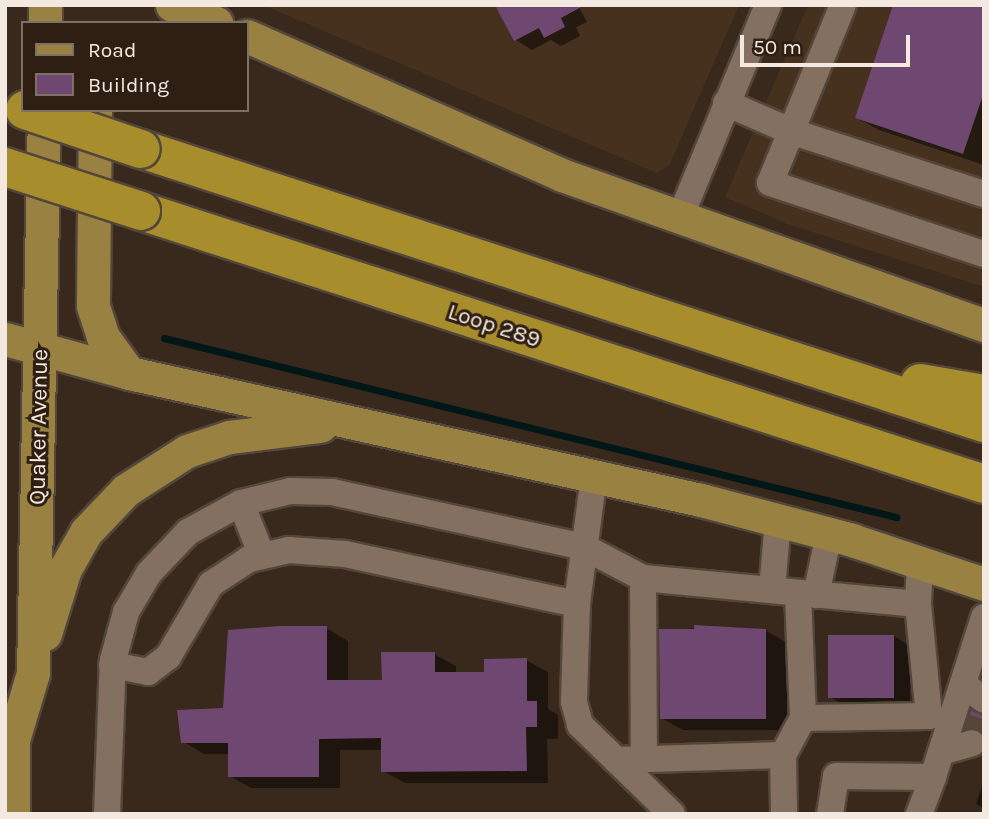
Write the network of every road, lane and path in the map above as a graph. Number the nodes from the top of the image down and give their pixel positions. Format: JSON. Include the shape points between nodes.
{"nodes":[{"id":1,"x":172,"y":5,"type":"edge"},
{"id":2,"x":768,"y":5,"type":"edge"},
{"id":3,"x":843,"y":5,"type":"edge"},
{"id":4,"x":211,"y":21,"type":"edge"},
{"id":5,"x":248,"y":36,"type":"edge"},
{"id":6,"x":726,"y":103,"type":"junction"},
{"id":7,"x":30,"y":112,"type":"edge"},
{"id":8,"x":44,"y":112,"type":"edge"},
{"id":9,"x":95,"y":112,"type":"edge"},
{"id":10,"x":790,"y":131,"type":"junction"},
{"id":11,"x":5,"y":167,"type":"edge"},
{"id":12,"x":984,"y":194,"type":"edge"},
{"id":13,"x":680,"y":220,"type":"junction"},
{"id":14,"x":984,"y":254,"type":"edge"},
{"id":15,"x":984,"y":325,"type":"edge"},
{"id":16,"x":5,"y":339,"type":"edge"},
{"id":17,"x":41,"y":348,"type":"junction"},
{"id":18,"x":798,"y":363,"type":"junction"},
{"id":19,"x":129,"y":373,"type":"junction"},
{"id":20,"x":984,"y":394,"type":"edge"},
{"id":21,"x":354,"y":423,"type":"junction"},
{"id":22,"x":984,"y":424,"type":"edge"},
{"id":23,"x":884,"y":452,"type":"junction"},
{"id":24,"x":594,"y":476,"type":"junction"},
{"id":25,"x":984,"y":484,"type":"edge"},
{"id":26,"x":984,"y":500,"type":"edge"},
{"id":27,"x":241,"y":503,"type":"junction"},
{"id":28,"x":778,"y":520,"type":"junction"},
{"id":29,"x":829,"y":534,"type":"junction"},
{"id":30,"x":584,"y":547,"type":"junction"},
{"id":31,"x":262,"y":556,"type":"junction"},
{"id":32,"x":920,"y":563,"type":"junction"},
{"id":33,"x":643,"y":578,"type":"junction"},
{"id":34,"x":984,"y":584,"type":"edge"},
{"id":35,"x":796,"y":592,"type":"junction"},
{"id":36,"x":577,"y":604,"type":"junction"},
{"id":37,"x":918,"y":604,"type":"junction"},
{"id":38,"x":984,"y":617,"type":"edge"},
{"id":39,"x":113,"y":665,"type":"junction"},
{"id":40,"x":33,"y":673,"type":"junction"},
{"id":41,"x":963,"y":684,"type":"junction"},
{"id":42,"x":984,"y":703,"type":"edge"},
{"id":43,"x":983,"y":714,"type":"edge"},
{"id":44,"x":803,"y":718,"type":"junction"},
{"id":45,"x":9,"y":727,"type":"edge"},
{"id":46,"x":972,"y":743,"type":"dead end"},
{"id":47,"x":942,"y":752,"type":"junction"},
{"id":48,"x":783,"y":755,"type":"junction"},
{"id":49,"x":644,"y":757,"type":"junction"},
{"id":50,"x":617,"y":760,"type":"junction"},
{"id":51,"x":933,"y":777,"type":"junction"},
{"id":52,"x":13,"y":814,"type":"edge"},
{"id":53,"x":107,"y":814,"type":"edge"},
{"id":54,"x":672,"y":814,"type":"edge"},
{"id":55,"x":784,"y":814,"type":"edge"},
{"id":56,"x":830,"y":814,"type":"edge"},
{"id":57,"x":919,"y":814,"type":"edge"}],
"edges":[{"from":1,"to":4,"type":"main road"},
{"from":2,"to":6,"type":"street"},
{"from":3,"to":10,"type":"street"},
{"from":5,"to":13,"type":"main road","via":[[562,175]]},
{"from":6,"to":10,"type":"street"},
{"from":6,"to":13,"type":"street"},
{"from":7,"to":18,"type":"highway","bridge":true},
{"from":8,"to":17,"type":"main road","name":"Quaker Avenue"},
{"from":9,"to":19,"type":"main road","via":[[93,306],[103,337]]},
{"from":10,"to":12,"type":"street"},
{"from":10,"to":14,"type":"street","via":[[770,183]]},
{"from":11,"to":23,"type":"highway","name":"Loop 289","bridge":true},
{"from":13,"to":15,"type":"main road"},
{"from":16,"to":17,"type":"main road"},
{"from":17,"to":19,"type":"main road"},
{"from":17,"to":40,"type":"main road","name":"Quaker Avenue"},
{"from":18,"to":20,"type":"highway"},
{"from":18,"to":22,"type":"highway"},
{"from":19,"to":21,"type":"main road"},
{"from":21,"to":24,"type":"main road"},
{"from":21,"to":40,"type":"main road","via":[[229,437],[187,451],[126,489],[86,532],[65,569]]},
{"from":23,"to":25,"type":"highway","name":"Loop 289"},
{"from":23,"to":26,"type":"highway"},
{"from":24,"to":28,"type":"main road"},
{"from":24,"to":30,"type":"street"},
{"from":27,"to":30,"type":"street","via":[[290,491],[332,492]]},
{"from":27,"to":31,"type":"street"},
{"from":27,"to":39,"type":"street","via":[[188,532],[149,573],[126,612]]},
{"from":28,"to":29,"type":"main road"},
{"from":28,"to":35,"type":"street"},
{"from":29,"to":32,"type":"main road"},
{"from":29,"to":35,"type":"street"},
{"from":30,"to":33,"type":"street"},
{"from":30,"to":36,"type":"street"},
{"from":31,"to":36,"type":"street","via":[[289,550],[345,554]]},
{"from":31,"to":39,"type":"street","via":[[249,559],[211,584],[168,657],[148,672]]},
{"from":32,"to":34,"type":"main road"},
{"from":32,"to":37,"type":"street"},
{"from":33,"to":35,"type":"street"},
{"from":33,"to":49,"type":"street"},
{"from":35,"to":37,"type":"street"},
{"from":35,"to":44,"type":"street"},
{"from":36,"to":50,"type":"street","via":[[574,702],[580,725]]},
{"from":37,"to":44,"type":"street","via":[[929,716]]},
{"from":38,"to":41,"type":"street"},
{"from":39,"to":53,"type":"street"},
{"from":40,"to":45,"type":"main road","name":"Quaker Avenue"},
{"from":41,"to":42,"type":"street"},
{"from":41,"to":47,"type":"street"},
{"from":42,"to":43,"type":"street"},
{"from":44,"to":48,"type":"street"},
{"from":45,"to":52,"type":"main road","name":"Quaker Avenue"},
{"from":46,"to":47,"type":"street"},
{"from":47,"to":51,"type":"street"},
{"from":48,"to":49,"type":"street"},
{"from":48,"to":55,"type":"street"},
{"from":49,"to":50,"type":"street"},
{"from":50,"to":54,"type":"street"},
{"from":51,"to":56,"type":"street","via":[[836,776]]},
{"from":51,"to":57,"type":"street"}]}
